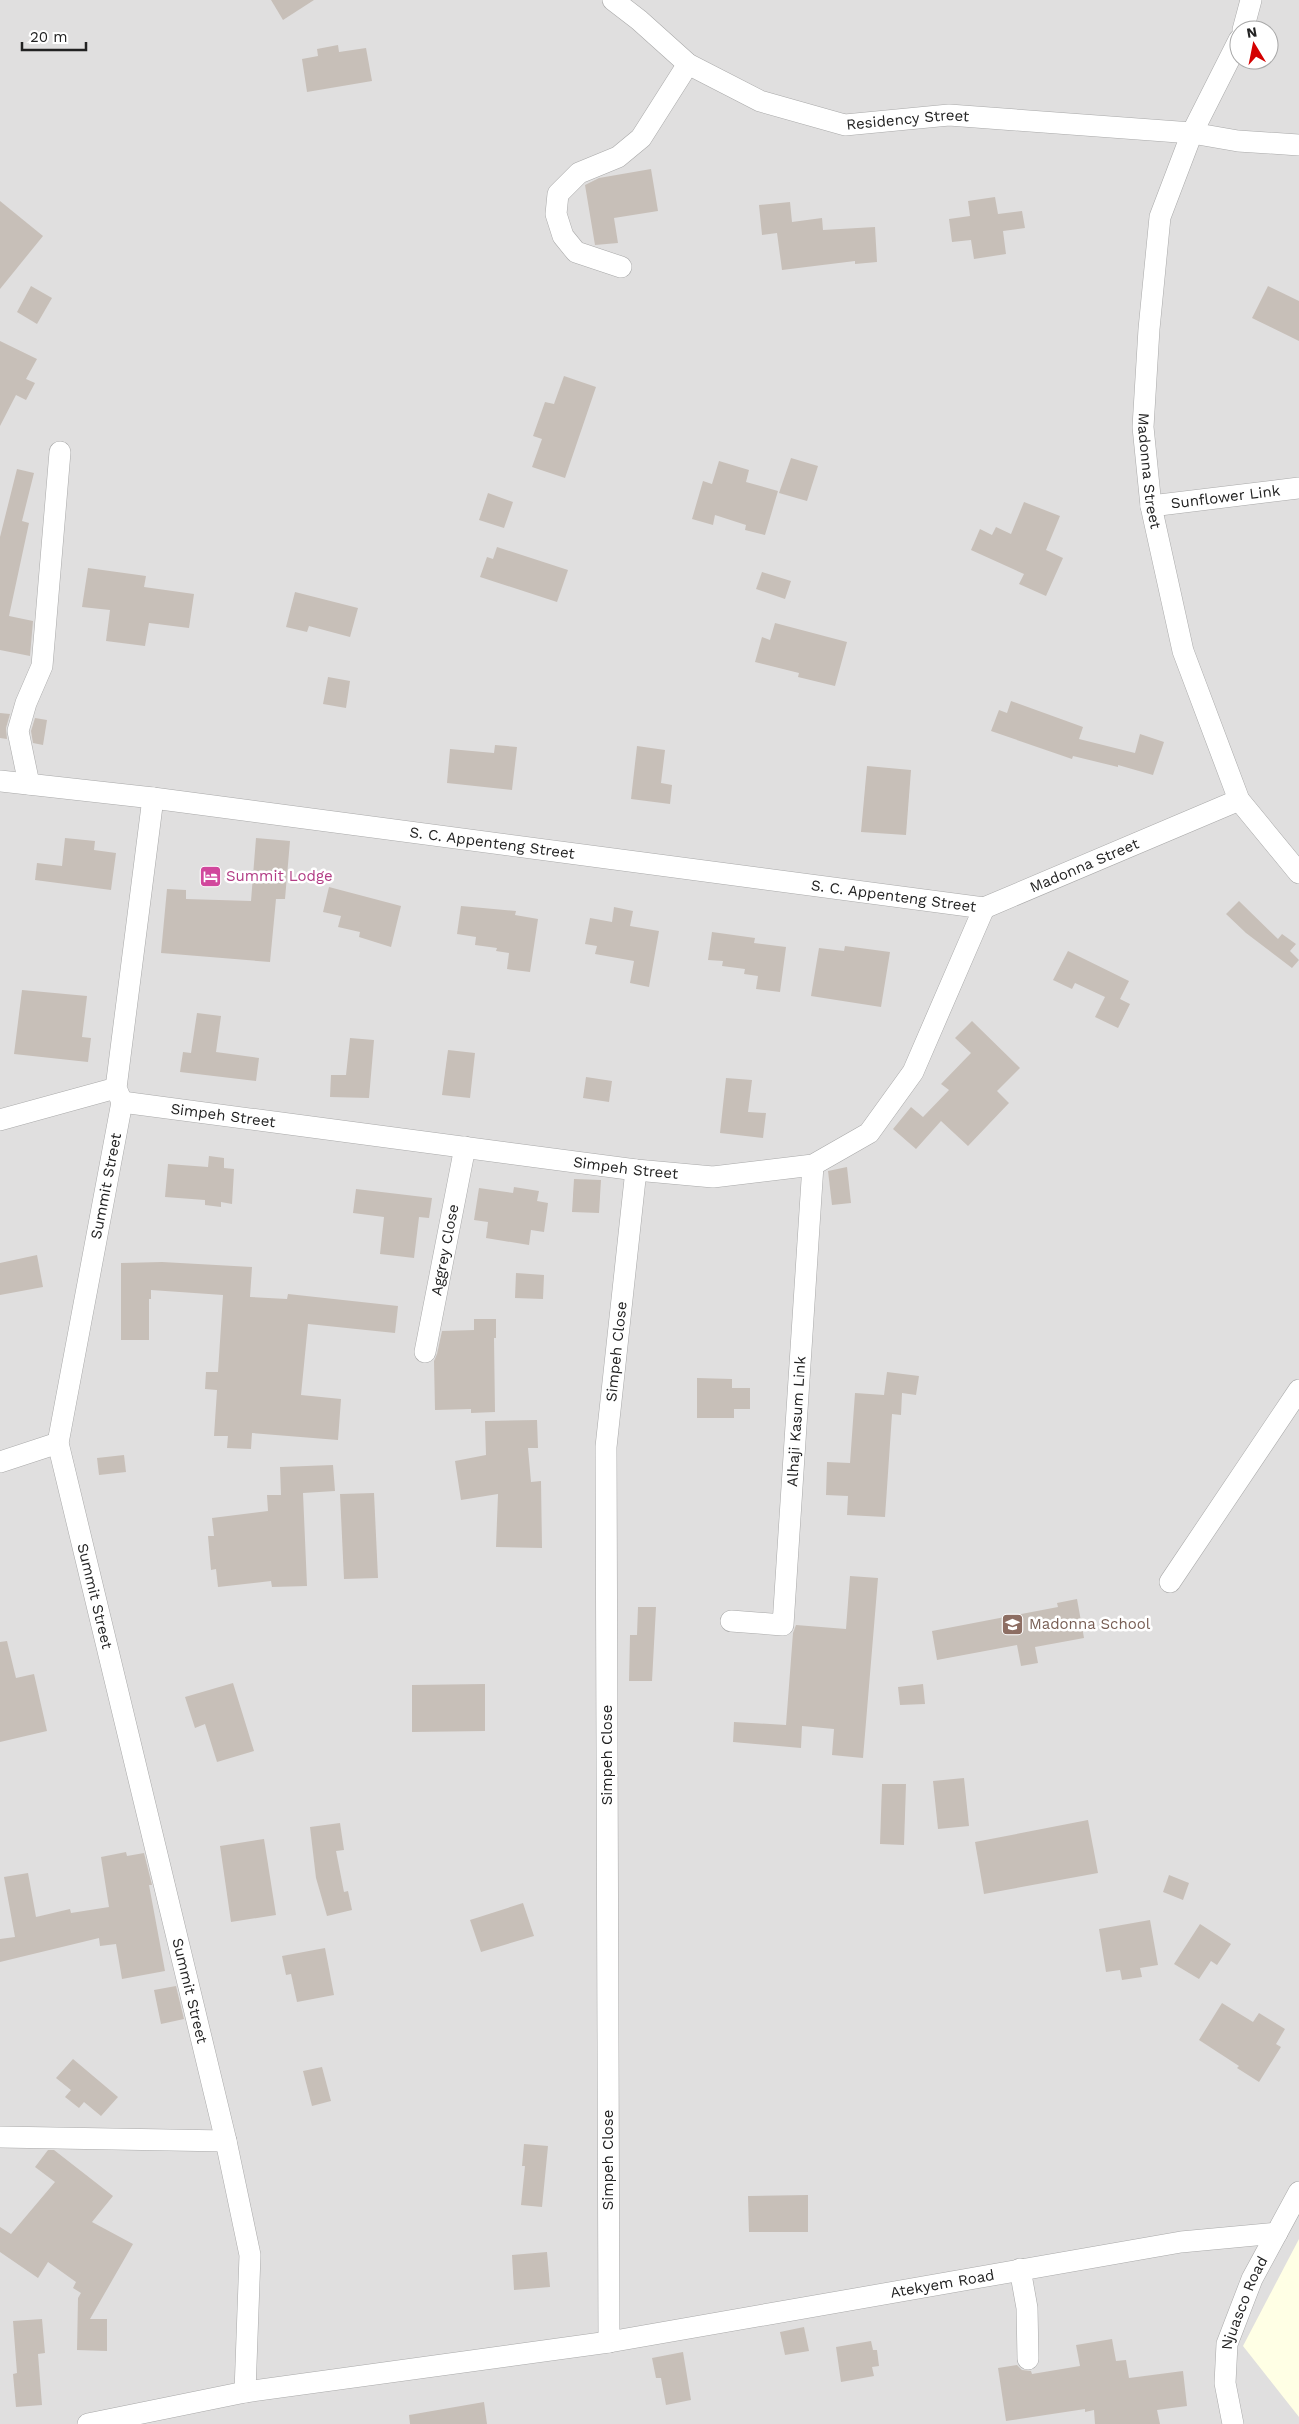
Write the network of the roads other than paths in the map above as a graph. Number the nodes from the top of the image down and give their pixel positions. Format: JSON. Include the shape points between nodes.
{"nodes":[{"id":1,"x":613,"y":0,"type":"edge"},
{"id":2,"x":1250,"y":0,"type":"edge"},
{"id":3,"x":1245,"y":20,"type":"edge"},
{"id":4,"x":1229,"y":60,"type":"edge"},
{"id":5,"x":688,"y":64,"type":"junction"},
{"id":6,"x":1192,"y":133,"type":"junction"},
{"id":7,"x":1299,"y":145,"type":"edge"},
{"id":8,"x":621,"y":267,"type":"dead end"},
{"id":9,"x":60,"y":452,"type":"dead end"},
{"id":10,"x":1299,"y":488,"type":"edge"},
{"id":11,"x":1151,"y":506,"type":"junction"},
{"id":12,"x":0,"y":781,"type":"edge"},
{"id":13,"x":29,"y":784,"type":"junction"},
{"id":14,"x":153,"y":798,"type":"junction"},
{"id":15,"x":1239,"y":800,"type":"junction"},
{"id":16,"x":1299,"y":873,"type":"edge"},
{"id":17,"x":984,"y":908,"type":"junction"},
{"id":18,"x":119,"y":1095,"type":"junction"},
{"id":19,"x":0,"y":1120,"type":"edge"},
{"id":20,"x":466,"y":1147,"type":"junction"},
{"id":21,"x":813,"y":1165,"type":"junction"},
{"id":22,"x":636,"y":1170,"type":"junction"},
{"id":23,"x":425,"y":1352,"type":"dead end"},
{"id":24,"x":1299,"y":1390,"type":"edge"},
{"id":25,"x":58,"y":1443,"type":"junction"},
{"id":26,"x":0,"y":1462,"type":"edge"},
{"id":27,"x":1170,"y":1582,"type":"dead end"},
{"id":28,"x":731,"y":1621,"type":"dead end"},
{"id":29,"x":0,"y":2137,"type":"edge"},
{"id":30,"x":226,"y":2141,"type":"junction"},
{"id":31,"x":1299,"y":2192,"type":"edge"},
{"id":32,"x":1277,"y":2233,"type":"junction"},
{"id":33,"x":1020,"y":2270,"type":"junction"},
{"id":34,"x":609,"y":2342,"type":"junction"},
{"id":35,"x":1028,"y":2359,"type":"dead end"},
{"id":36,"x":245,"y":2392,"type":"junction"},
{"id":37,"x":88,"y":2424,"type":"edge"},
{"id":38,"x":1233,"y":2424,"type":"edge"}],
"edges":[{"from":1,"to":5,"type":"street","name":"Residency Street"},
{"from":2,"to":3,"type":"street"},
{"from":4,"to":6,"type":"street","name":"Madonna Street"},
{"from":5,"to":6,"type":"street","name":"Residency Street","via":[[760,101],[845,125],[949,115]]},
{"from":5,"to":8,"type":"street","via":[[641,138],[618,157],[579,173],[558,194],[556,214],[563,236],[576,252]]},
{"from":6,"to":7,"type":"street","name":"Residency Street","via":[[1238,141]]},
{"from":6,"to":11,"type":"street","name":"Madonna Street","via":[[1160,218],[1143,427]]},
{"from":9,"to":13,"type":"street","via":[[42,666],[18,731]]},
{"from":10,"to":11,"type":"street","name":"Sunflower Link"},
{"from":11,"to":15,"type":"street","name":"Madonna Street","via":[[1183,651]]},
{"from":12,"to":13,"type":"street","name":"S. C. Appenteng Street"},
{"from":13,"to":14,"type":"street","name":"S. C. Appenteng Street"},
{"from":14,"to":17,"type":"street","name":"S. C. Appenteng Street"},
{"from":14,"to":18,"type":"street","name":"Summit Street"},
{"from":15,"to":16,"type":"street","name":"Madonna Street"},
{"from":15,"to":17,"type":"street","name":"Madonna Street"},
{"from":17,"to":21,"type":"street","name":"Simpeh Street","via":[[913,1072],[869,1133]]},
{"from":18,"to":19,"type":"street"},
{"from":18,"to":20,"type":"street","name":"Simpeh Street"},
{"from":18,"to":25,"type":"street","name":"Summit Street"},
{"from":20,"to":22,"type":"street","name":"Simpeh Street"},
{"from":20,"to":23,"type":"street","name":"Aggrey Close"},
{"from":21,"to":22,"type":"street","name":"Simpeh Street","via":[[713,1177]]},
{"from":21,"to":28,"type":"street","name":"Alhaji Kasum Link","via":[[783,1625]]},
{"from":22,"to":34,"type":"street","name":"Simpeh Close","via":[[606,1447]]},
{"from":24,"to":27,"type":"street"},
{"from":25,"to":26,"type":"street"},
{"from":25,"to":30,"type":"street","name":"Summit Street"},
{"from":29,"to":30,"type":"street"},
{"from":30,"to":36,"type":"street","name":"Summit Street","via":[[250,2255]]},
{"from":31,"to":32,"type":"street","name":"Njuasco Road"},
{"from":32,"to":33,"type":"street","name":"Atekyem Road","via":[[1181,2242]]},
{"from":32,"to":38,"type":"street","name":"Njuasco Road","via":[[1252,2279],[1227,2344],[1225,2383]]},
{"from":33,"to":34,"type":"street","name":"Atekyem Road"},
{"from":33,"to":35,"type":"street","via":[[1027,2308]]},
{"from":34,"to":36,"type":"street","name":"Atekyem Road"},
{"from":36,"to":37,"type":"street"}]}
